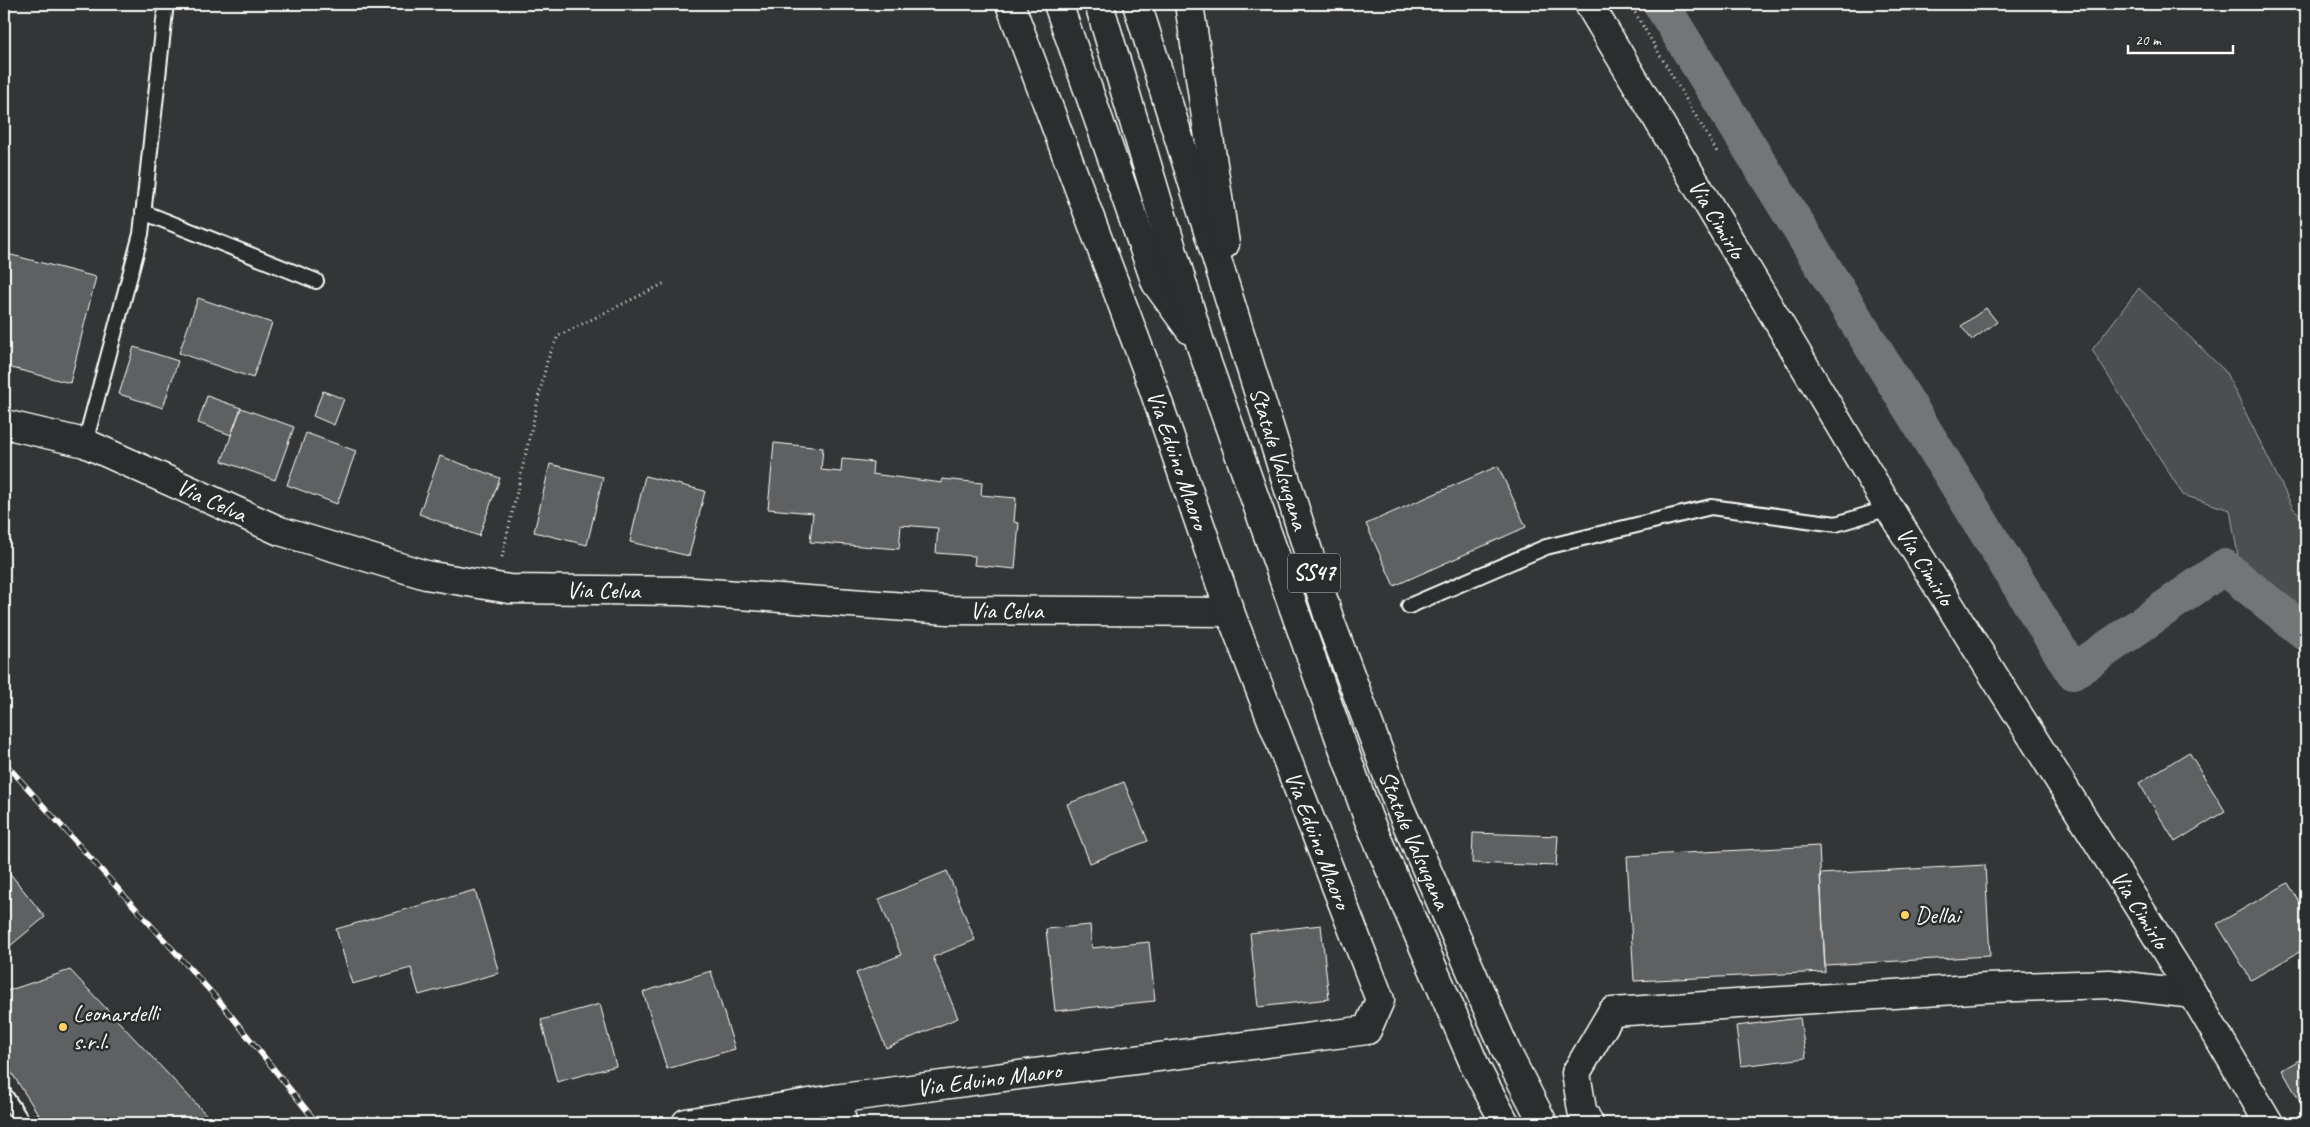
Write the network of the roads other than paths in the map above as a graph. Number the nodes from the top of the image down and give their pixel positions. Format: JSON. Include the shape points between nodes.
{"nodes":[{"id":1,"x":1010,"y":4,"type":"edge"},
{"id":2,"x":1058,"y":4,"type":"edge"},
{"id":3,"x":1099,"y":4,"type":"edge"},
{"id":4,"x":1137,"y":4,"type":"edge"},
{"id":5,"x":1189,"y":4,"type":"edge"},
{"id":6,"x":1589,"y":4,"type":"edge"},
{"id":7,"x":165,"y":12,"type":"dead end"},
{"id":8,"x":143,"y":212,"type":"junction"},
{"id":9,"x":316,"y":281,"type":"dead end"},
{"id":10,"x":1238,"y":334,"type":"junction"},
{"id":11,"x":1202,"y":346,"type":"junction"},
{"id":12,"x":4,"y":424,"type":"edge"},
{"id":13,"x":85,"y":443,"type":"junction"},
{"id":14,"x":1889,"y":508,"type":"junction"},
{"id":15,"x":1409,"y":606,"type":"dead end"},
{"id":16,"x":1230,"y":612,"type":"junction"},
{"id":17,"x":2193,"y":994,"type":"junction"},
{"id":18,"x":4,"y":1094,"type":"edge"},
{"id":19,"x":839,"y":1111,"type":"edge"},
{"id":20,"x":23,"y":1123,"type":"edge"},
{"id":21,"x":686,"y":1123,"type":"edge"},
{"id":22,"x":1505,"y":1123,"type":"edge"},
{"id":23,"x":1543,"y":1123,"type":"edge"},
{"id":24,"x":1589,"y":1123,"type":"edge"},
{"id":25,"x":2269,"y":1123,"type":"edge"}],
"edges":[{"from":1,"to":16,"type":"main road","name":"Via Eduino Maoro","via":[[1148,373]]},
{"from":2,"to":11,"type":"main road","via":[[1156,284]]},
{"from":3,"to":11,"type":"main road","name":"Statale Valsugana","number":"SS47"},
{"from":4,"to":10,"type":"main road","name":"Statale Valsugana","number":"SS47"},
{"from":5,"to":10,"type":"main road"},
{"from":6,"to":14,"type":"main road","name":"Via Cimirlo"},
{"from":7,"to":8,"type":"lane"},
{"from":8,"to":9,"type":"lane"},
{"from":8,"to":13,"type":"lane","via":[[141,234]]},
{"from":10,"to":23,"type":"main road","name":"Statale Valsugana","number":"SS47","via":[[1329,618],[1399,806],[1506,1051]]},
{"from":11,"to":22,"type":"main road","name":"Statale Valsugana","number":"SS47","via":[[1368,818],[1476,1068]]},
{"from":12,"to":13,"type":"main road","name":"Via Celva"},
{"from":13,"to":16,"type":"main road","name":"Via Celva","via":[[280,531],[426,574],[495,587],[682,591],[948,610]]},
{"from":14,"to":15,"type":"lane","via":[[1836,524],[1711,507],[1546,547]]},
{"from":14,"to":17,"type":"main road","name":"Via Cimirlo"},
{"from":16,"to":19,"type":"main road","name":"Via Eduino Maoro","via":[[1380,1000],[1367,1030]]},
{"from":17,"to":24,"type":"main road","via":[[2108,984],[1612,1012],[1576,1073],[1582,1110]]},
{"from":17,"to":25,"type":"main road","name":"Via Cimirlo"},
{"from":18,"to":20,"type":"lane"},
{"from":19,"to":21,"type":"main road","name":"Via Eduino Maoro"}]}
